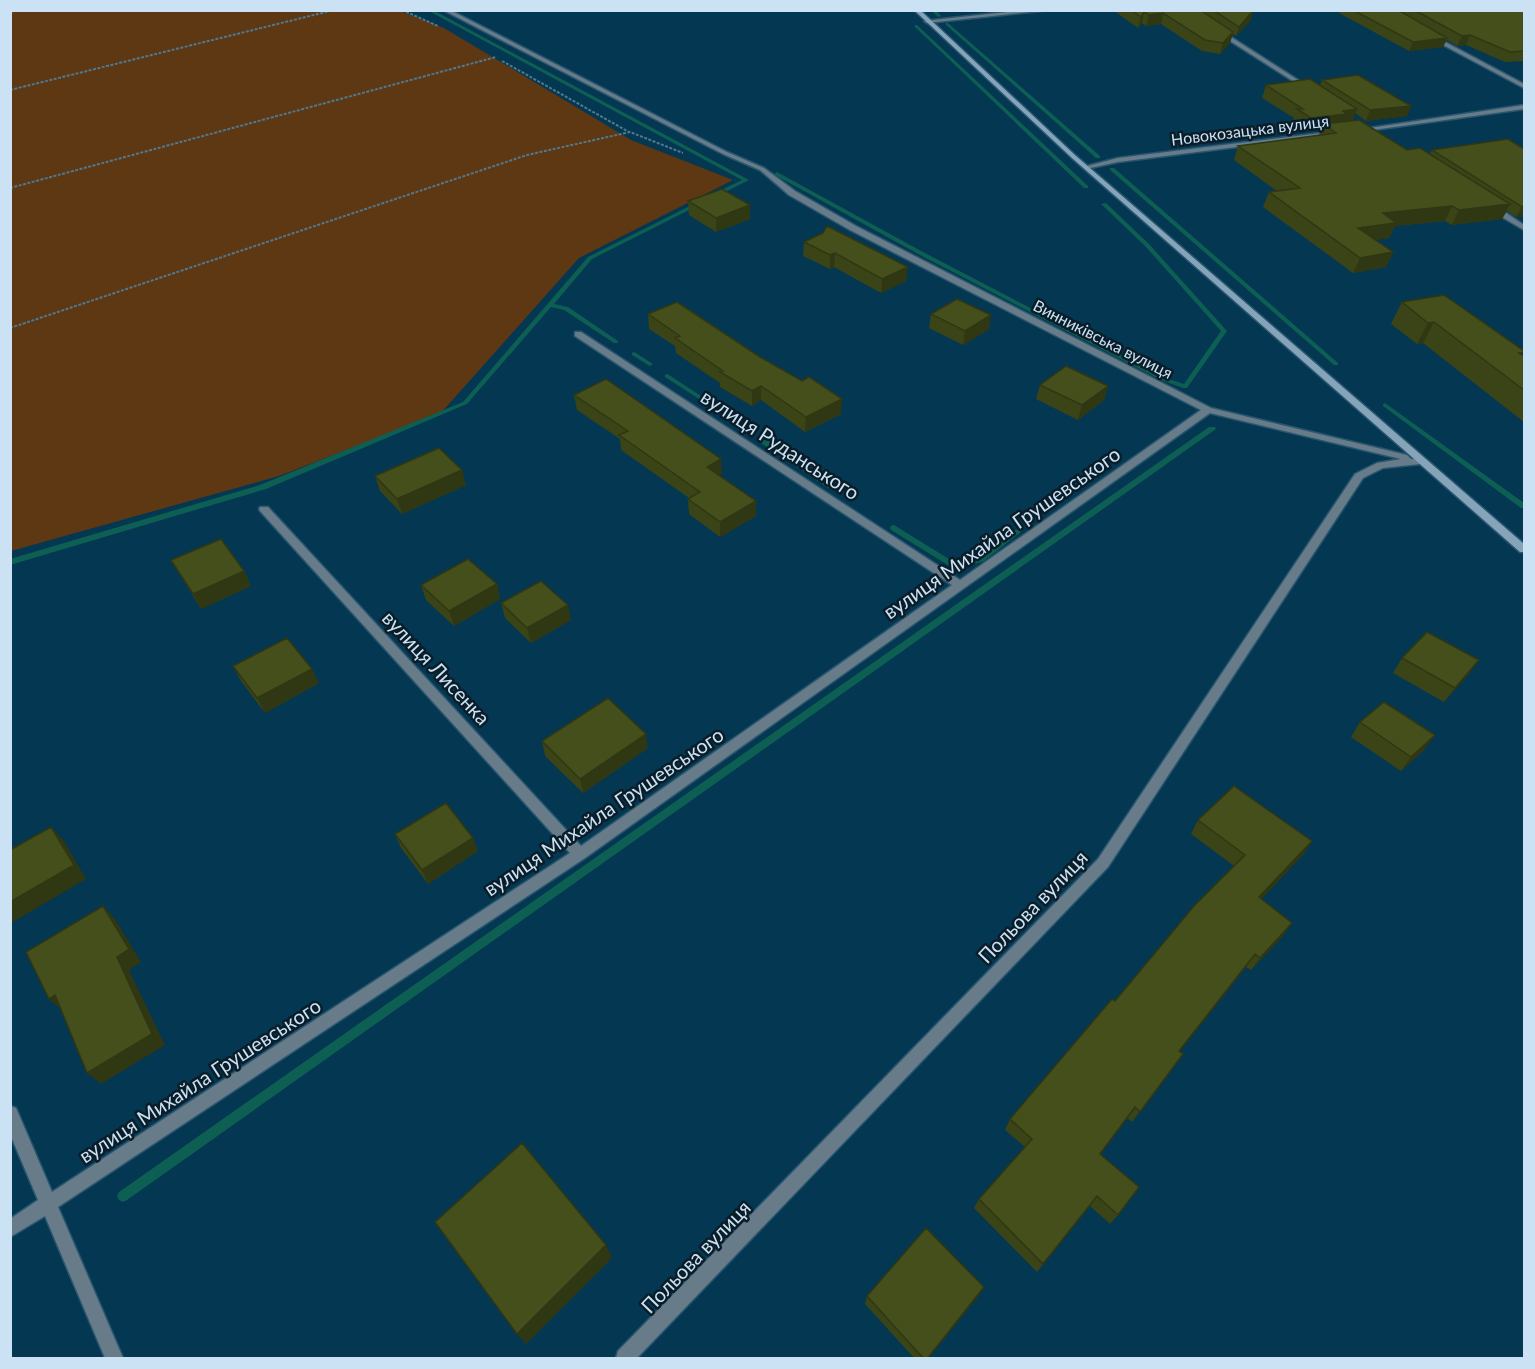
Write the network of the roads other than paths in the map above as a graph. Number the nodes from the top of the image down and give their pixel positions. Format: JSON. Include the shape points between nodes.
{"nodes":[{"id":1,"x":445,"y":10,"type":"edge"},
{"id":2,"x":916,"y":10,"type":"edge"},
{"id":3,"x":1047,"y":10,"type":"edge"},
{"id":4,"x":927,"y":21,"type":"junction"},
{"id":5,"x":1215,"y":29,"type":"edge"},
{"id":6,"x":1422,"y":32,"type":"edge"},
{"id":7,"x":1524,"y":86,"type":"edge"},
{"id":8,"x":1312,"y":92,"type":"edge"},
{"id":9,"x":1524,"y":107,"type":"edge"},
{"id":10,"x":1361,"y":123,"type":"edge"},
{"id":11,"x":1370,"y":129,"type":"junction"},
{"id":12,"x":1348,"y":132,"type":"edge"},
{"id":13,"x":1325,"y":134,"type":"edge"},
{"id":14,"x":1380,"y":135,"type":"edge"},
{"id":15,"x":1086,"y":167,"type":"junction"},
{"id":16,"x":1487,"y":204,"type":"edge"},
{"id":17,"x":1524,"y":228,"type":"edge"},
{"id":18,"x":578,"y":334,"type":"dead end"},
{"id":19,"x":1208,"y":410,"type":"junction"},
{"id":20,"x":1420,"y":461,"type":"junction"},
{"id":21,"x":264,"y":509,"type":"dead end"},
{"id":22,"x":1524,"y":549,"type":"edge"},
{"id":23,"x":962,"y":586,"type":"junction"},
{"id":24,"x":580,"y":854,"type":"junction"},
{"id":25,"x":10,"y":1114,"type":"edge"},
{"id":26,"x":48,"y":1204,"type":"junction"},
{"id":27,"x":10,"y":1229,"type":"edge"},
{"id":28,"x":114,"y":1359,"type":"edge"},
{"id":29,"x":625,"y":1359,"type":"edge"}],
"edges":[{"from":1,"to":19,"type":"street","name":"Винниківська вулиця","via":[[762,169],[792,193],[853,228]]},
{"from":2,"to":4,"type":"main road","name":"Винниківська вулиця"},
{"from":3,"to":4,"type":"street"},
{"from":4,"to":15,"type":"main road","name":"Винниківська вулиця"},
{"from":5,"to":8,"type":"street"},
{"from":6,"to":7,"type":"street"},
{"from":9,"to":11,"type":"street","name":"Новокозацька вулиця"},
{"from":10,"to":11,"type":"street"},
{"from":11,"to":12,"type":"street","name":"Новокозацька вулиця"},
{"from":11,"to":14,"type":"street"},
{"from":13,"to":15,"type":"street","name":"Новокозацька вулиця"},
{"from":15,"to":20,"type":"main road","name":"Винниківська вулиця"},
{"from":16,"to":17,"type":"street"},
{"from":18,"to":23,"type":"street","name":"вулиця Руданського"},
{"from":19,"to":20,"type":"street","name":"Винниківська вулиця"},
{"from":19,"to":23,"type":"street","name":"вулиця Михайла Грушевського"},
{"from":20,"to":22,"type":"main road","name":"Винниківська вулиця"},
{"from":20,"to":29,"type":"street","name":"Польова вулиця","via":[[1383,464],[1359,476],[1103,863]]},
{"from":21,"to":24,"type":"street","name":"вулиця Лисенка"},
{"from":23,"to":24,"type":"street","name":"вулиця Михайла Грушевського"},
{"from":24,"to":26,"type":"street","name":"вулиця Михайла Грушевського"},
{"from":25,"to":26,"type":"street"},
{"from":26,"to":27,"type":"street","name":"вулиця Михайла Грушевського"},
{"from":26,"to":28,"type":"street"}]}
